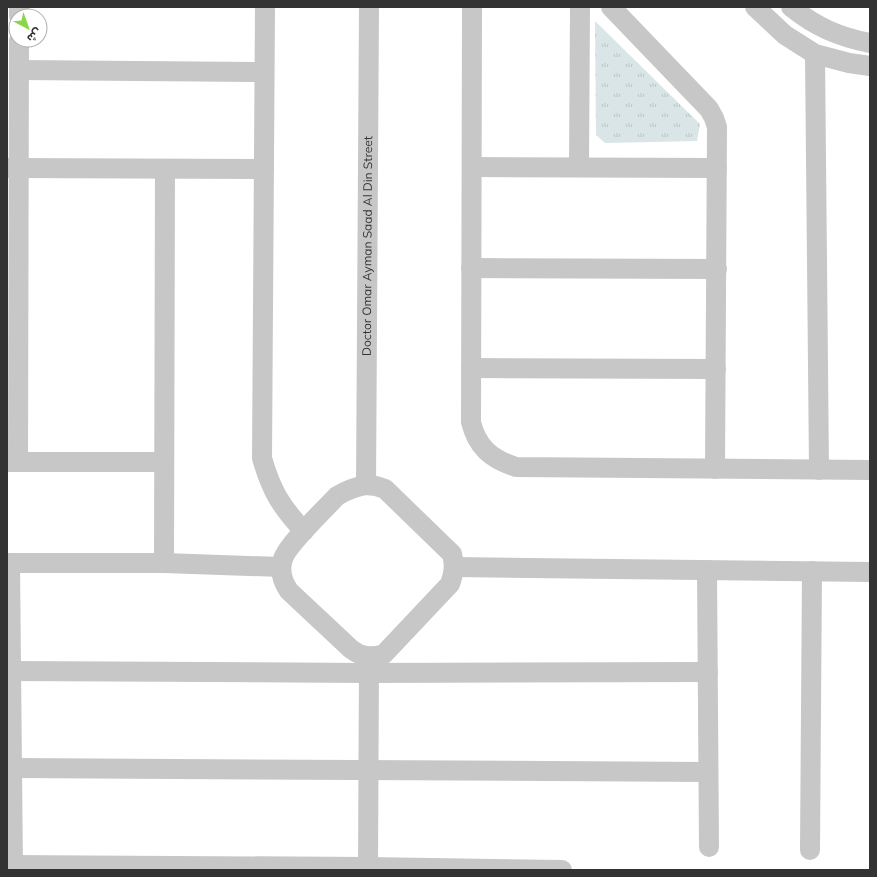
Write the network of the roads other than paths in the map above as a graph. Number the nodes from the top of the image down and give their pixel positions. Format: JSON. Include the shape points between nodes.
{"nodes":[{"id":1,"x":265,"y":7,"type":"edge"},
{"id":2,"x":369,"y":7,"type":"edge"},
{"id":3,"x":472,"y":7,"type":"edge"},
{"id":4,"x":580,"y":7,"type":"edge"},
{"id":5,"x":611,"y":7,"type":"edge"},
{"id":6,"x":755,"y":7,"type":"edge"},
{"id":7,"x":791,"y":7,"type":"edge"},
{"id":8,"x":870,"y":43,"type":"edge"},
{"id":9,"x":19,"y":48,"type":"edge"},
{"id":10,"x":815,"y":54,"type":"junction"},
{"id":11,"x":870,"y":66,"type":"edge"},
{"id":12,"x":19,"y":70,"type":"junction"},
{"id":13,"x":264,"y":72,"type":"junction"},
{"id":14,"x":472,"y":167,"type":"junction"},
{"id":15,"x":579,"y":167,"type":"junction"},
{"id":16,"x":13,"y":168,"type":"edge"},
{"id":17,"x":717,"y":168,"type":"junction"},
{"id":18,"x":165,"y":169,"type":"junction"},
{"id":19,"x":264,"y":169,"type":"junction"},
{"id":20,"x":471,"y":268,"type":"junction"},
{"id":21,"x":717,"y":269,"type":"junction"},
{"id":22,"x":471,"y":368,"type":"junction"},
{"id":23,"x":716,"y":369,"type":"junction"},
{"id":24,"x":12,"y":462,"type":"edge"},
{"id":25,"x":164,"y":462,"type":"junction"},
{"id":26,"x":715,"y":469,"type":"junction"},
{"id":27,"x":819,"y":470,"type":"junction"},
{"id":28,"x":870,"y":470,"type":"edge"},
{"id":29,"x":366,"y":485,"type":"junction"},
{"id":30,"x":304,"y":531,"type":"junction"},
{"id":31,"x":8,"y":563,"type":"edge"},
{"id":32,"x":164,"y":563,"type":"junction"},
{"id":33,"x":454,"y":566,"type":"junction"},
{"id":34,"x":281,"y":567,"type":"junction"},
{"id":35,"x":707,"y":570,"type":"junction"},
{"id":36,"x":812,"y":571,"type":"junction"},
{"id":37,"x":870,"y":572,"type":"edge"},
{"id":38,"x":369,"y":665,"type":"junction"},
{"id":39,"x":11,"y":671,"type":"junction"},
{"id":40,"x":708,"y":672,"type":"junction"},
{"id":41,"x":12,"y":768,"type":"junction"},
{"id":42,"x":369,"y":770,"type":"junction"},
{"id":43,"x":708,"y":772,"type":"junction"},
{"id":44,"x":709,"y":847,"type":"dead end"},
{"id":45,"x":810,"y":850,"type":"dead end"},
{"id":46,"x":11,"y":866,"type":"edge"},
{"id":47,"x":368,"y":869,"type":"edge"},
{"id":48,"x":473,"y":869,"type":"edge"},
{"id":49,"x":562,"y":870,"type":"edge"}],
"edges":[{"from":1,"to":13,"type":"street"},
{"from":2,"to":29,"type":"street","name":"Doctor Omar Ayman Saad Al Din Street"},
{"from":3,"to":14,"type":"street"},
{"from":4,"to":15,"type":"street"},
{"from":5,"to":17,"type":"street","via":[[709,109],[717,128]]},
{"from":6,"to":10,"type":"street","via":[[786,35]]},
{"from":7,"to":8,"type":"street","via":[[807,20],[828,31]]},
{"from":9,"to":12,"type":"street"},
{"from":10,"to":11,"type":"street","via":[[849,64]]},
{"from":10,"to":27,"type":"street"},
{"from":12,"to":13,"type":"street"},
{"from":12,"to":16,"type":"street"},
{"from":13,"to":19,"type":"street"},
{"from":14,"to":15,"type":"street"},
{"from":14,"to":20,"type":"street"},
{"from":15,"to":17,"type":"street"},
{"from":16,"to":18,"type":"street"},
{"from":16,"to":24,"type":"street"},
{"from":17,"to":21,"type":"street"},
{"from":18,"to":19,"type":"street"},
{"from":18,"to":25,"type":"street"},
{"from":19,"to":30,"type":"street","via":[[262,458],[277,498],[289,516]]},
{"from":20,"to":21,"type":"street"},
{"from":20,"to":22,"type":"street"},
{"from":21,"to":23,"type":"street"},
{"from":22,"to":23,"type":"street"},
{"from":22,"to":26,"type":"street","via":[[471,422],[474,433],[490,456],[502,463],[516,467]]},
{"from":23,"to":26,"type":"street"},
{"from":24,"to":25,"type":"street"},
{"from":25,"to":32,"type":"street"},
{"from":26,"to":27,"type":"street"},
{"from":27,"to":28,"type":"street"},
{"from":29,"to":30,"type":"street","via":[[356,486],[337,496]]},
{"from":29,"to":33,"type":"street","via":[[385,489],[452,554]]},
{"from":30,"to":34,"type":"street","via":[[285,553]]},
{"from":31,"to":32,"type":"street"},
{"from":31,"to":39,"type":"street"},
{"from":32,"to":34,"type":"street"},
{"from":33,"to":35,"type":"street"},
{"from":33,"to":38,"type":"street","via":[[450,584],[384,654]]},
{"from":34,"to":38,"type":"street","via":[[281,576],[289,591],[351,649],[363,656]]},
{"from":35,"to":36,"type":"street"},
{"from":35,"to":40,"type":"street"},
{"from":36,"to":37,"type":"street"},
{"from":36,"to":45,"type":"street"},
{"from":38,"to":39,"type":"street"},
{"from":38,"to":40,"type":"street"},
{"from":38,"to":42,"type":"street"},
{"from":39,"to":41,"type":"street"},
{"from":40,"to":43,"type":"street"},
{"from":41,"to":42,"type":"street"},
{"from":41,"to":46,"type":"street"},
{"from":42,"to":43,"type":"street"},
{"from":42,"to":47,"type":"street"},
{"from":43,"to":44,"type":"street"},
{"from":46,"to":47,"type":"street"},
{"from":47,"to":48,"type":"street"},
{"from":48,"to":49,"type":"street"}]}
